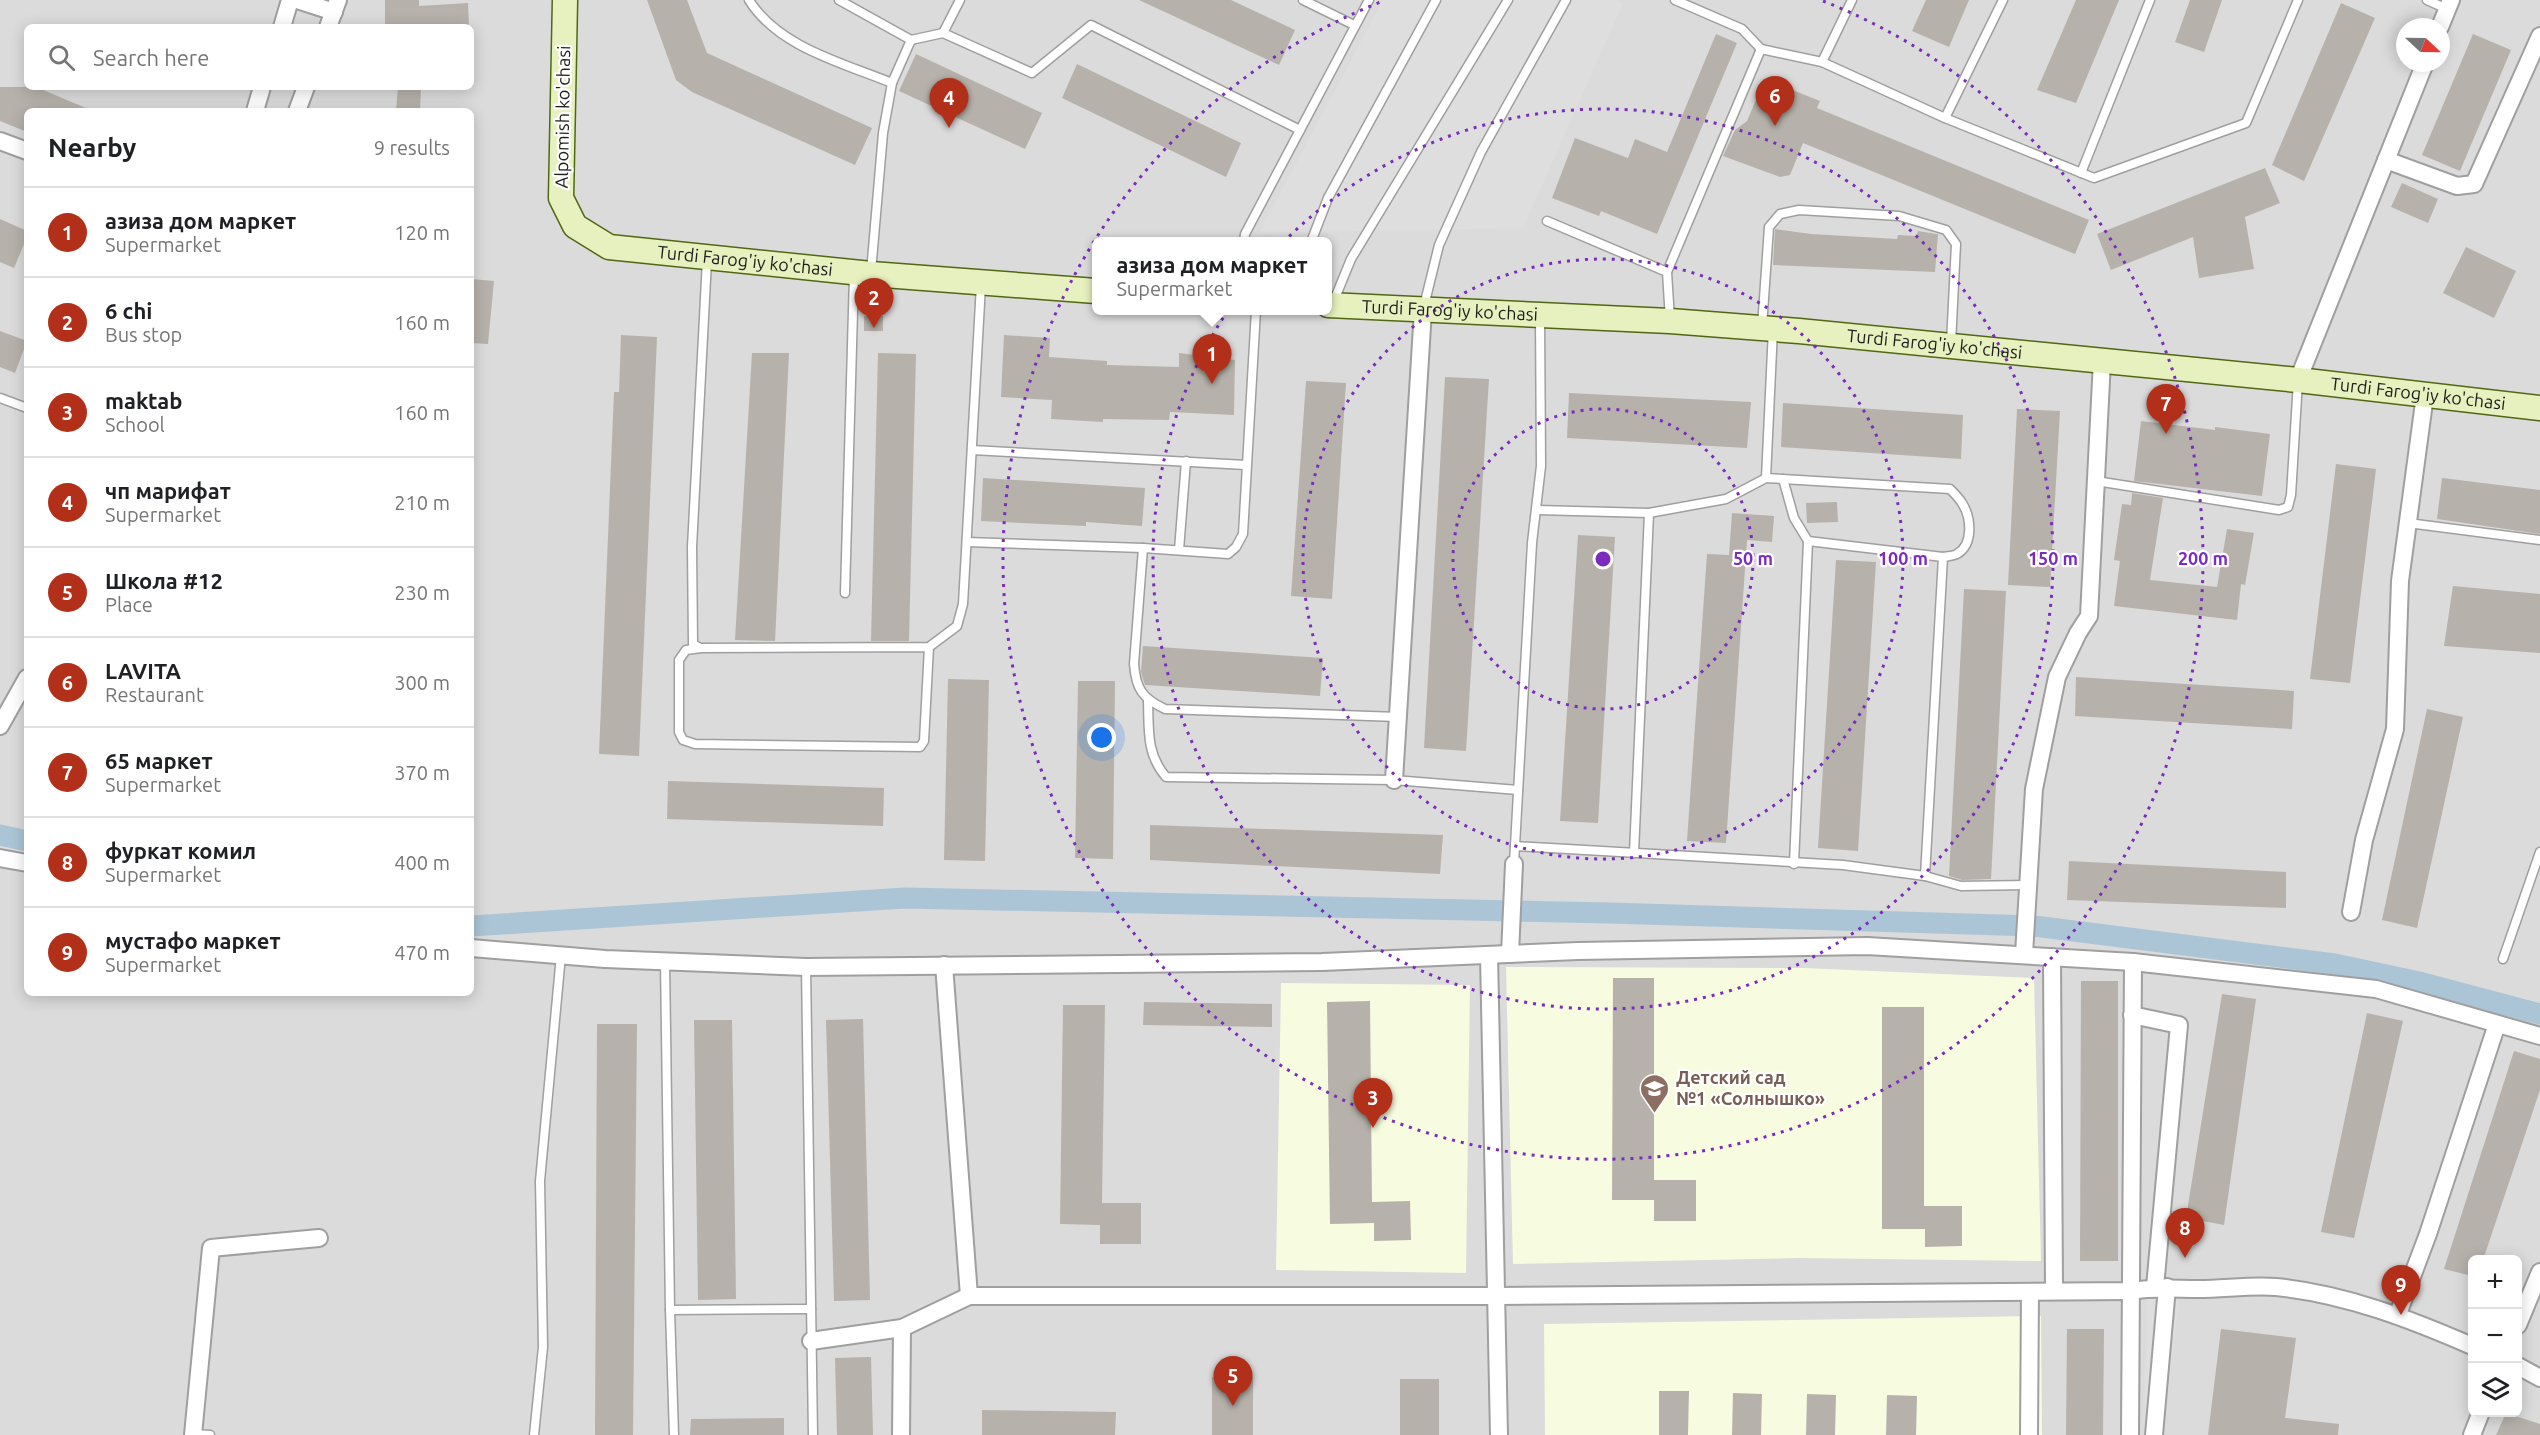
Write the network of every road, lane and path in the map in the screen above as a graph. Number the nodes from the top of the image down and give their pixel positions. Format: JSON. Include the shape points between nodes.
{"nodes":[{"id":1,"x":290,"y":0,"type":"edge"},
{"id":2,"x":297,"y":0,"type":"edge"},
{"id":3,"x":749,"y":0,"type":"edge"},
{"id":4,"x":839,"y":0,"type":"edge"},
{"id":5,"x":960,"y":0,"type":"edge"},
{"id":6,"x":1303,"y":0,"type":"edge"},
{"id":7,"x":1369,"y":0,"type":"edge"},
{"id":8,"x":1436,"y":0,"type":"edge"},
{"id":9,"x":1508,"y":0,"type":"edge"},
{"id":10,"x":1566,"y":0,"type":"edge"},
{"id":11,"x":1675,"y":0,"type":"edge"},
{"id":12,"x":1852,"y":0,"type":"edge"},
{"id":13,"x":2003,"y":0,"type":"edge"},
{"id":14,"x":2150,"y":0,"type":"edge"},
{"id":15,"x":2298,"y":0,"type":"edge"},
{"id":16,"x":2427,"y":0,"type":"edge"},
{"id":17,"x":561,"y":1,"type":"edge"},
{"id":18,"x":2449,"y":4,"type":"edge"},
{"id":19,"x":334,"y":13,"type":"edge"},
{"id":20,"x":2444,"y":18,"type":"edge"},
{"id":21,"x":283,"y":24,"type":"edge"},
{"id":22,"x":1354,"y":25,"type":"junction"},
{"id":23,"x":944,"y":33,"type":"junction"},
{"id":24,"x":2540,"y":36,"type":"edge"},
{"id":25,"x":911,"y":40,"type":"junction"},
{"id":26,"x":1761,"y":49,"type":"junction"},
{"id":27,"x":1822,"y":62,"type":"junction"},
{"id":28,"x":2421,"y":72,"type":"edge"},
{"id":29,"x":892,"y":83,"type":"junction"},
{"id":30,"x":261,"y":90,"type":"edge"},
{"id":31,"x":305,"y":90,"type":"edge"},
{"id":32,"x":256,"y":108,"type":"edge"},
{"id":33,"x":298,"y":108,"type":"edge"},
{"id":34,"x":1945,"y":117,"type":"junction"},
{"id":35,"x":1300,"y":130,"type":"junction"},
{"id":36,"x":0,"y":141,"type":"edge"},
{"id":37,"x":24,"y":150,"type":"edge"},
{"id":38,"x":2386,"y":160,"type":"junction"},
{"id":39,"x":2082,"y":173,"type":"junction"},
{"id":40,"x":1548,"y":221,"type":"dead end"},
{"id":41,"x":1245,"y":237,"type":"edge"},
{"id":42,"x":1313,"y":237,"type":"edge"},
{"id":43,"x":609,"y":247,"type":"joint"},
{"id":44,"x":707,"y":257,"type":"junction"},
{"id":45,"x":1667,"y":272,"type":"junction"},
{"id":46,"x":862,"y":273,"type":"junction"},
{"id":47,"x":981,"y":282,"type":"junction"},
{"id":48,"x":1092,"y":291,"type":"edge"},
{"id":49,"x":1332,"y":302,"type":"edge"},
{"id":50,"x":1332,"y":306,"type":"edge"},
{"id":51,"x":1423,"y":309,"type":"junction"},
{"id":52,"x":1256,"y":315,"type":"edge"},
{"id":53,"x":1540,"y":315,"type":"junction"},
{"id":54,"x":1670,"y":321,"type":"junction"},
{"id":55,"x":1768,"y":328,"type":"junction"},
{"id":56,"x":1951,"y":346,"type":"junction"},
{"id":57,"x":2102,"y":361,"type":"junction"},
{"id":58,"x":2298,"y":380,"type":"junction"},
{"id":59,"x":2425,"y":395,"type":"junction"},
{"id":60,"x":0,"y":398,"type":"edge"},
{"id":61,"x":24,"y":407,"type":"edge"},
{"id":62,"x":2540,"y":408,"type":"edge"},
{"id":63,"x":972,"y":450,"type":"junction"},
{"id":64,"x":1186,"y":461,"type":"junction"},
{"id":65,"x":1246,"y":465,"type":"junction"},
{"id":66,"x":1766,"y":477,"type":"junction"},
{"id":67,"x":1783,"y":478,"type":"junction"},
{"id":68,"x":2096,"y":481,"type":"junction"},
{"id":69,"x":1537,"y":510,"type":"junction"},
{"id":70,"x":1649,"y":513,"type":"junction"},
{"id":71,"x":2408,"y":523,"type":"junction"},
{"id":72,"x":2540,"y":540,"type":"edge"},
{"id":73,"x":1808,"y":541,"type":"junction"},
{"id":74,"x":967,"y":542,"type":"junction"},
{"id":75,"x":1143,"y":548,"type":"junction"},
{"id":76,"x":1179,"y":550,"type":"junction"},
{"id":77,"x":1943,"y":556,"type":"junction"},
{"id":78,"x":845,"y":593,"type":"dead end"},
{"id":79,"x":929,"y":647,"type":"junction"},
{"id":80,"x":701,"y":648,"type":"junction"},
{"id":81,"x":24,"y":683,"type":"edge"},
{"id":82,"x":1148,"y":700,"type":"junction"},
{"id":83,"x":1398,"y":717,"type":"junction"},
{"id":84,"x":0,"y":726,"type":"edge"},
{"id":85,"x":1394,"y":780,"type":"junction"},
{"id":86,"x":1518,"y":790,"type":"junction"},
{"id":87,"x":1515,"y":846,"type":"junction"},
{"id":88,"x":2540,"y":852,"type":"edge"},
{"id":89,"x":1634,"y":853,"type":"junction"},
{"id":90,"x":0,"y":858,"type":"edge"},
{"id":91,"x":24,"y":862,"type":"edge"},
{"id":92,"x":1794,"y":864,"type":"junction"},
{"id":93,"x":1514,"y":866,"type":"joint"},
{"id":94,"x":1925,"y":876,"type":"junction"},
{"id":95,"x":2028,"y":885,"type":"junction"},
{"id":96,"x":2351,"y":912,"type":"dead end"},
{"id":97,"x":2024,"y":946,"type":"junction"},
{"id":98,"x":474,"y":948,"type":"edge"},
{"id":99,"x":1510,"y":954,"type":"junction"},
{"id":100,"x":561,"y":955,"type":"junction"},
{"id":101,"x":1489,"y":955,"type":"junction"},
{"id":102,"x":2052,"y":957,"type":"junction"},
{"id":103,"x":2503,"y":959,"type":"dead end"},
{"id":104,"x":665,"y":962,"type":"junction"},
{"id":105,"x":2133,"y":962,"type":"junction"},
{"id":106,"x":944,"y":965,"type":"junction"},
{"id":107,"x":806,"y":968,"type":"junction"},
{"id":108,"x":2132,"y":1015,"type":"junction"},
{"id":109,"x":2497,"y":1024,"type":"junction"},
{"id":110,"x":2540,"y":1036,"type":"edge"},
{"id":111,"x":319,"y":1238,"type":"dead end"},
{"id":112,"x":2540,"y":1272,"type":"edge"},
{"id":113,"x":2161,"y":1287,"type":"junction"},
{"id":114,"x":2054,"y":1291,"type":"junction"},
{"id":115,"x":2131,"y":1291,"type":"junction"},
{"id":116,"x":2030,"y":1292,"type":"junction"},
{"id":117,"x":969,"y":1296,"type":"junction"},
{"id":118,"x":1497,"y":1296,"type":"junction"},
{"id":119,"x":811,"y":1309,"type":"junction"},
{"id":120,"x":670,"y":1310,"type":"junction"},
{"id":121,"x":2522,"y":1313,"type":"edge"},
{"id":122,"x":2398,"y":1314,"type":"junction"},
{"id":123,"x":902,"y":1328,"type":"junction"},
{"id":124,"x":812,"y":1341,"type":"junction"},
{"id":125,"x":2468,"y":1344,"type":"edge"},
{"id":126,"x":2522,"y":1369,"type":"edge"},
{"id":127,"x":2540,"y":1378,"type":"edge"},
{"id":128,"x":2479,"y":1417,"type":"edge"},
{"id":129,"x":198,"y":1435,"type":"edge"},
{"id":130,"x":534,"y":1435,"type":"edge"},
{"id":131,"x":674,"y":1435,"type":"edge"},
{"id":132,"x":813,"y":1435,"type":"edge"},
{"id":133,"x":901,"y":1435,"type":"edge"},
{"id":134,"x":1499,"y":1435,"type":"edge"},
{"id":135,"x":2028,"y":1435,"type":"edge"},
{"id":136,"x":2130,"y":1435,"type":"edge"},
{"id":137,"x":2154,"y":1435,"type":"edge"},
{"id":138,"x":2472,"y":1435,"type":"edge"}],
"edges":[{"from":1,"to":21,"type":"street"},
{"from":2,"to":19,"type":"street"},
{"from":3,"to":29,"type":"lane","via":[[755,11],[791,41]]},
{"from":4,"to":25,"type":"lane"},
{"from":5,"to":23,"type":"lane"},
{"from":6,"to":22,"type":"lane"},
{"from":7,"to":22,"type":"lane"},
{"from":8,"to":42,"type":"lane","via":[[1328,198]]},
{"from":9,"to":49,"type":"lane","via":[[1351,259]]},
{"from":10,"to":51,"type":"lane","via":[[1481,152],[1439,245]]},
{"from":11,"to":26,"type":"lane","via":[[1742,30]]},
{"from":12,"to":27,"type":"lane"},
{"from":13,"to":34,"type":"lane"},
{"from":14,"to":39,"type":"lane"},
{"from":15,"to":39,"type":"lane","via":[[2246,123],[2094,178]]},
{"from":16,"to":18,"type":"lane"},
{"from":17,"to":43,"type":"street","name":"Alpomish ko'chasi","via":[[561,198],[575,226]]},
{"from":18,"to":20,"type":"street"},
{"from":22,"to":35,"type":"lane"},
{"from":23,"to":25,"type":"lane"},
{"from":23,"to":35,"type":"lane","via":[[1032,73],[1090,25]]},
{"from":24,"to":38,"type":"street","via":[[2474,184],[2457,186]]},
{"from":25,"to":29,"type":"lane"},
{"from":26,"to":27,"type":"lane"},
{"from":26,"to":45,"type":"lane"},
{"from":27,"to":34,"type":"lane"},
{"from":28,"to":38,"type":"street"},
{"from":29,"to":46,"type":"lane"},
{"from":30,"to":32,"type":"street"},
{"from":31,"to":33,"type":"street"},
{"from":34,"to":39,"type":"lane"},
{"from":35,"to":41,"type":"lane"},
{"from":36,"to":37,"type":"street"},
{"from":38,"to":58,"type":"street"},
{"from":40,"to":45,"type":"lane"},
{"from":43,"to":44,"type":"street","name":"Turdi Farog'iy ko'chasi"},
{"from":44,"to":46,"type":"street","name":"Turdi Farog'iy ko'chasi"},
{"from":44,"to":80,"type":"lane","via":[[692,548],[693,644]]},
{"from":45,"to":54,"type":"lane"},
{"from":46,"to":47,"type":"street","name":"Turdi Farog'iy ko'chasi"},
{"from":46,"to":78,"type":"lane"},
{"from":47,"to":48,"type":"street","name":"Turdi Farog'iy ko'chasi"},
{"from":47,"to":63,"type":"lane"},
{"from":50,"to":51,"type":"street","name":"Turdi Farog'iy ko'chasi"},
{"from":51,"to":53,"type":"street","name":"Turdi Farog'iy ko'chasi"},
{"from":51,"to":83,"type":"street"},
{"from":52,"to":65,"type":"lane"},
{"from":53,"to":54,"type":"street","name":"Turdi Farog'iy ko'chasi"},
{"from":53,"to":69,"type":"lane","via":[[1541,466]]},
{"from":54,"to":55,"type":"street","name":"Turdi Farog'iy ko'chasi"},
{"from":55,"to":56,"type":"street","name":"Turdi Farog'iy ko'chasi"},
{"from":55,"to":56,"type":"lane","via":[[1769,227],[1780,214],[1799,210],[1899,216],[1946,230],[1956,244]]},
{"from":55,"to":66,"type":"lane"},
{"from":56,"to":57,"type":"street","name":"Turdi Farog'iy ko'chasi"},
{"from":57,"to":58,"type":"street","name":"Turdi Farog'iy ko'chasi"},
{"from":57,"to":68,"type":"street"},
{"from":58,"to":59,"type":"street","name":"Turdi Farog'iy ko'chasi"},
{"from":58,"to":68,"type":"lane","via":[[2288,507],[2279,510]]},
{"from":59,"to":62,"type":"street","name":"Turdi Farog'iy ko'chasi"},
{"from":59,"to":71,"type":"street"},
{"from":60,"to":61,"type":"lane"},
{"from":63,"to":64,"type":"lane"},
{"from":63,"to":74,"type":"lane"},
{"from":64,"to":65,"type":"lane"},
{"from":64,"to":76,"type":"lane"},
{"from":65,"to":76,"type":"lane","via":[[1243,534],[1236,547],[1228,554]]},
{"from":66,"to":67,"type":"lane"},
{"from":66,"to":70,"type":"lane","via":[[1726,500]]},
{"from":67,"to":73,"type":"lane","via":[[1794,518]]},
{"from":67,"to":77,"type":"lane","via":[[1950,489],[1970,519],[1969,533],[1956,555]]},
{"from":68,"to":95,"type":"street","via":[[2089,616],[2057,677],[2034,789]]},
{"from":69,"to":70,"type":"lane"},
{"from":69,"to":86,"type":"lane"},
{"from":70,"to":89,"type":"lane"},
{"from":71,"to":72,"type":"lane"},
{"from":71,"to":96,"type":"street","via":[[2400,581],[2395,729],[2364,840]]},
{"from":73,"to":77,"type":"lane"},
{"from":73,"to":92,"type":"lane"},
{"from":74,"to":75,"type":"lane"},
{"from":74,"to":79,"type":"lane","via":[[963,604],[957,626]]},
{"from":75,"to":76,"type":"lane"},
{"from":75,"to":82,"type":"lane","via":[[1134,664],[1136,682]]},
{"from":77,"to":94,"type":"lane"},
{"from":79,"to":80,"type":"lane"},
{"from":79,"to":80,"type":"lane","via":[[924,741],[920,747],[908,748],[695,744],[683,740],[679,732],[679,660],[686,650]]},
{"from":81,"to":84,"type":"street"},
{"from":82,"to":83,"type":"lane","via":[[1165,709]]},
{"from":82,"to":85,"type":"lane","via":[[1149,747],[1156,766],[1166,777]]},
{"from":83,"to":85,"type":"street"},
{"from":85,"to":86,"type":"lane"},
{"from":86,"to":87,"type":"lane"},
{"from":87,"to":89,"type":"lane"},
{"from":87,"to":93,"type":"lane"},
{"from":88,"to":103,"type":"lane"},
{"from":89,"to":92,"type":"lane"},
{"from":90,"to":91,"type":"street"},
{"from":92,"to":94,"type":"lane","via":[[1843,865]]},
{"from":93,"to":99,"type":"street"},
{"from":94,"to":95,"type":"lane","via":[[1961,886]]},
{"from":95,"to":97,"type":"street"},
{"from":97,"to":99,"type":"street"},
{"from":97,"to":102,"type":"street"},
{"from":98,"to":100,"type":"street"},
{"from":99,"to":101,"type":"street"},
{"from":100,"to":104,"type":"street"},
{"from":100,"to":130,"type":"lane","via":[[540,1181],[543,1347]]},
{"from":101,"to":106,"type":"street","via":[[1322,962]]},
{"from":101,"to":118,"type":"street"},
{"from":102,"to":105,"type":"street"},
{"from":102,"to":114,"type":"street"},
{"from":104,"to":107,"type":"street"},
{"from":104,"to":120,"type":"lane"},
{"from":105,"to":108,"type":"street"},
{"from":105,"to":109,"type":"street","via":[[2376,989]]},
{"from":106,"to":107,"type":"street"},
{"from":106,"to":117,"type":"street"},
{"from":107,"to":119,"type":"lane"},
{"from":108,"to":113,"type":"street","via":[[2179,1025]]},
{"from":108,"to":115,"type":"street"},
{"from":109,"to":110,"type":"street"},
{"from":109,"to":122,"type":"street"},
{"from":111,"to":129,"type":"street","via":[[211,1248]]},
{"from":112,"to":121,"type":"street"},
{"from":113,"to":115,"type":"street"},
{"from":113,"to":122,"type":"street","via":[[2276,1287]]},
{"from":113,"to":137,"type":"street"},
{"from":114,"to":115,"type":"street"},
{"from":114,"to":116,"type":"street"},
{"from":115,"to":136,"type":"street"},
{"from":116,"to":118,"type":"street"},
{"from":116,"to":135,"type":"street"},
{"from":117,"to":118,"type":"street"},
{"from":117,"to":123,"type":"street"},
{"from":118,"to":134,"type":"street"},
{"from":119,"to":120,"type":"lane"},
{"from":119,"to":124,"type":"lane"},
{"from":120,"to":131,"type":"lane"},
{"from":122,"to":125,"type":"street"},
{"from":123,"to":124,"type":"street"},
{"from":123,"to":133,"type":"street"},
{"from":124,"to":132,"type":"lane"},
{"from":126,"to":127,"type":"street"},
{"from":128,"to":138,"type":"street"}]}
